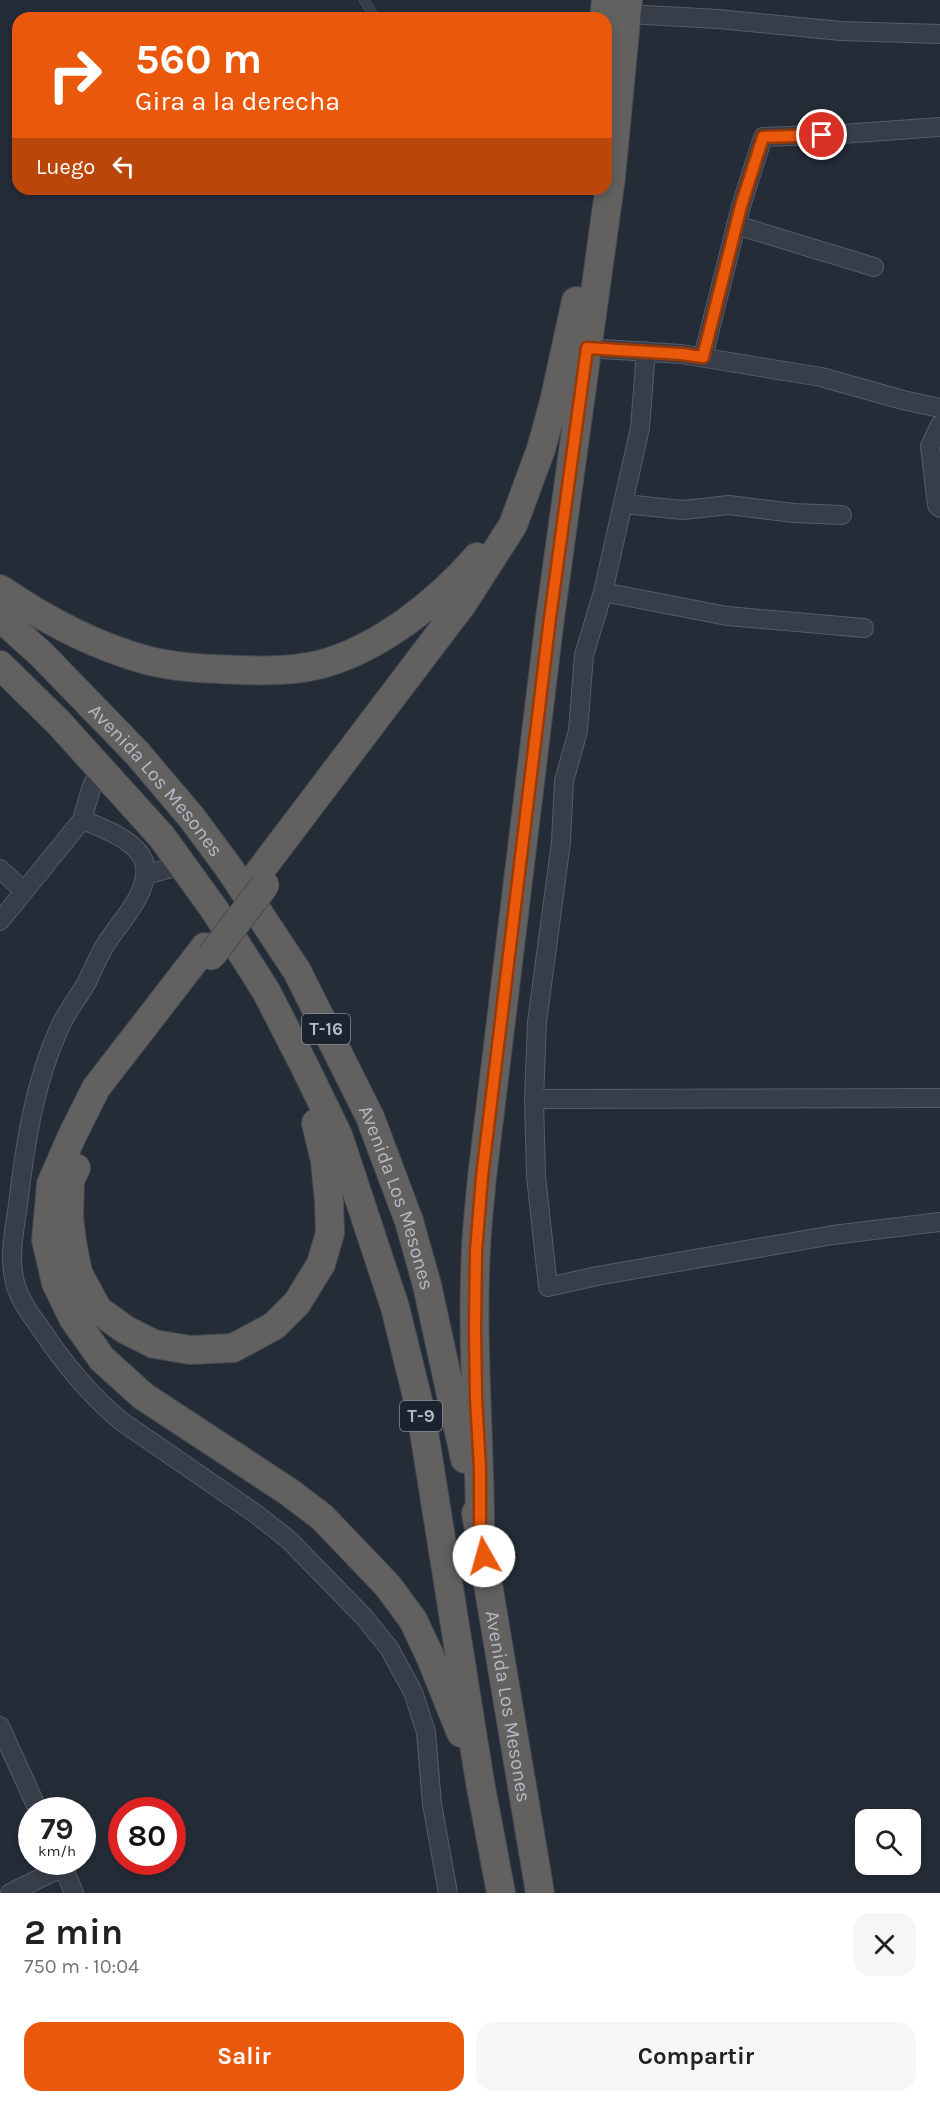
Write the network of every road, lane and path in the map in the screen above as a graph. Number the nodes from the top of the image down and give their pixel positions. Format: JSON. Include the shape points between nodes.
{"nodes":[{"id":1,"x":616,"y":8,"type":"edge"},
{"id":2,"x":940,"y":34,"type":"edge"},
{"id":3,"x":940,"y":127,"type":"edge"},
{"id":4,"x":612,"y":143,"type":"edge"},
{"id":5,"x":589,"y":195,"type":"edge"},
{"id":6,"x":608,"y":195,"type":"edge"},
{"id":7,"x":736,"y":225,"type":"junction"},
{"id":8,"x":874,"y":267,"type":"dead end"},
{"id":9,"x":587,"y":348,"type":"junction"},
{"id":10,"x":646,"y":351,"type":"junction"},
{"id":11,"x":703,"y":357,"type":"junction"},
{"id":12,"x":940,"y":408,"type":"edge"},
{"id":13,"x":940,"y":425,"type":"edge"},
{"id":14,"x":528,"y":488,"type":"junction"},
{"id":15,"x":624,"y":504,"type":"junction"},
{"id":16,"x":940,"y":508,"type":"edge"},
{"id":17,"x":842,"y":515,"type":"dead end"},
{"id":18,"x":0,"y":589,"type":"edge"},
{"id":19,"x":603,"y":592,"type":"junction"},
{"id":20,"x":0,"y":617,"type":"edge"},
{"id":21,"x":864,"y":628,"type":"dead end"},
{"id":22,"x":0,"y":665,"type":"edge"},
{"id":23,"x":100,"y":768,"type":"junction"},
{"id":24,"x":82,"y":820,"type":"junction"},
{"id":25,"x":182,"y":865,"type":"junction"},
{"id":26,"x":0,"y":869,"type":"edge"},
{"id":27,"x":146,"y":876,"type":"junction"},
{"id":28,"x":261,"y":880,"type":"junction"},
{"id":29,"x":24,"y":891,"type":"junction"},
{"id":30,"x":0,"y":921,"type":"edge"},
{"id":31,"x":208,"y":951,"type":"junction"},
{"id":32,"x":304,"y":1065,"type":"junction"},
{"id":33,"x":940,"y":1098,"type":"edge"},
{"id":34,"x":534,"y":1099,"type":"junction"},
{"id":35,"x":940,"y":1222,"type":"edge"},
{"id":36,"x":480,"y":1532,"type":"junction"},
{"id":37,"x":0,"y":1726,"type":"edge"},
{"id":38,"x":480,"y":1782,"type":"junction"},
{"id":39,"x":32,"y":1797,"type":"edge"},
{"id":40,"x":42,"y":1875,"type":"edge"},
{"id":41,"x":67,"y":1875,"type":"edge"},
{"id":42,"x":10,"y":1893,"type":"edge"},
{"id":43,"x":74,"y":1893,"type":"edge"},
{"id":44,"x":448,"y":1893,"type":"edge"},
{"id":45,"x":501,"y":1893,"type":"edge"},
{"id":46,"x":540,"y":1893,"type":"edge"}],
"edges":[{"from":1,"to":2,"type":"street","via":[[841,31]]},
{"from":1,"to":4,"type":"highway"},
{"from":3,"to":7,"type":"street","via":[[763,137]]},
{"from":5,"to":14,"type":"highway","via":[[572,325]]},
{"from":6,"to":9,"type":"highway"},
{"from":7,"to":8,"type":"street"},
{"from":7,"to":11,"type":"street"},
{"from":9,"to":10,"type":"street"},
{"from":9,"to":28,"type":"highway","via":[[537,505],[518,546],[483,599]]},
{"from":9,"to":36,"type":"highway","via":[[482,1177],[476,1251]]},
{"from":10,"to":11,"type":"street"},
{"from":10,"to":15,"type":"street","via":[[640,428]]},
{"from":11,"to":12,"type":"street","via":[[821,377]]},
{"from":13,"to":16,"type":"street","via":[[930,446]]},
{"from":14,"to":18,"type":"highway","via":[[490,542],[455,582],[384,635],[321,664],[271,671],[148,661],[74,633]]},
{"from":14,"to":28,"type":"highway","via":[[513,525],[463,603]]},
{"from":15,"to":17,"type":"street","via":[[683,510],[729,505]]},
{"from":15,"to":19,"type":"street"},
{"from":19,"to":21,"type":"street","via":[[727,616]]},
{"from":19,"to":34,"type":"street","via":[[584,655],[578,731],[564,781],[561,842],[537,1022]]},
{"from":20,"to":36,"type":"highway","name":"Avenida Los Mesones","number":"T-16","via":[[137,753],[192,818],[297,970],[370,1117],[409,1221],[428,1285]]},
{"from":22,"to":23,"type":"highway","name":"Avenida Los Mesones","number":"T-16"},
{"from":23,"to":24,"type":"street"},
{"from":23,"to":25,"type":"highway","name":"Avenida Los Mesones","number":"T-16"},
{"from":24,"to":27,"type":"street","via":[[136,849],[144,860]]},
{"from":24,"to":29,"type":"street"},
{"from":25,"to":27,"type":"street"},
{"from":25,"to":32,"type":"highway","name":"Avenida Los Mesones","number":"T-16","via":[[239,946]]},
{"from":26,"to":29,"type":"street"},
{"from":27,"to":44,"type":"street","via":[[136,902],[111,935],[67,1013],[41,1078],[23,1161],[12,1248],[16,1285],[59,1356],[105,1408],[290,1540],[389,1648],[413,1692],[426,1732],[432,1804]]},
{"from":28,"to":31,"type":"highway"},
{"from":29,"to":30,"type":"street"},
{"from":31,"to":32,"type":"highway","via":[[116,1086],[70,1180],[69,1218],[78,1273],[98,1310],[154,1344],[190,1350],[233,1348],[274,1326],[297,1303],[321,1264],[330,1233],[325,1161]]},
{"from":31,"to":38,"type":"highway","via":[[96,1088],[72,1136],[51,1184],[46,1240],[56,1283],[73,1318],[102,1359],[143,1396],[322,1517],[388,1586],[422,1638]]},
{"from":32,"to":38,"type":"highway","name":"Avenida Los Mesones","number":"T-9","via":[[338,1135],[395,1307],[421,1413]]},
{"from":33,"to":34,"type":"street"},
{"from":34,"to":35,"type":"street","via":[[536,1176],[548,1287],[832,1235]]},
{"from":36,"to":46,"type":"highway","name":"Avenida Los Mesones"},
{"from":37,"to":39,"type":"street"},
{"from":38,"to":45,"type":"highway","name":"Avenida Los Mesones","number":"T-9"},
{"from":40,"to":42,"type":"street"},
{"from":41,"to":43,"type":"street"}]}
